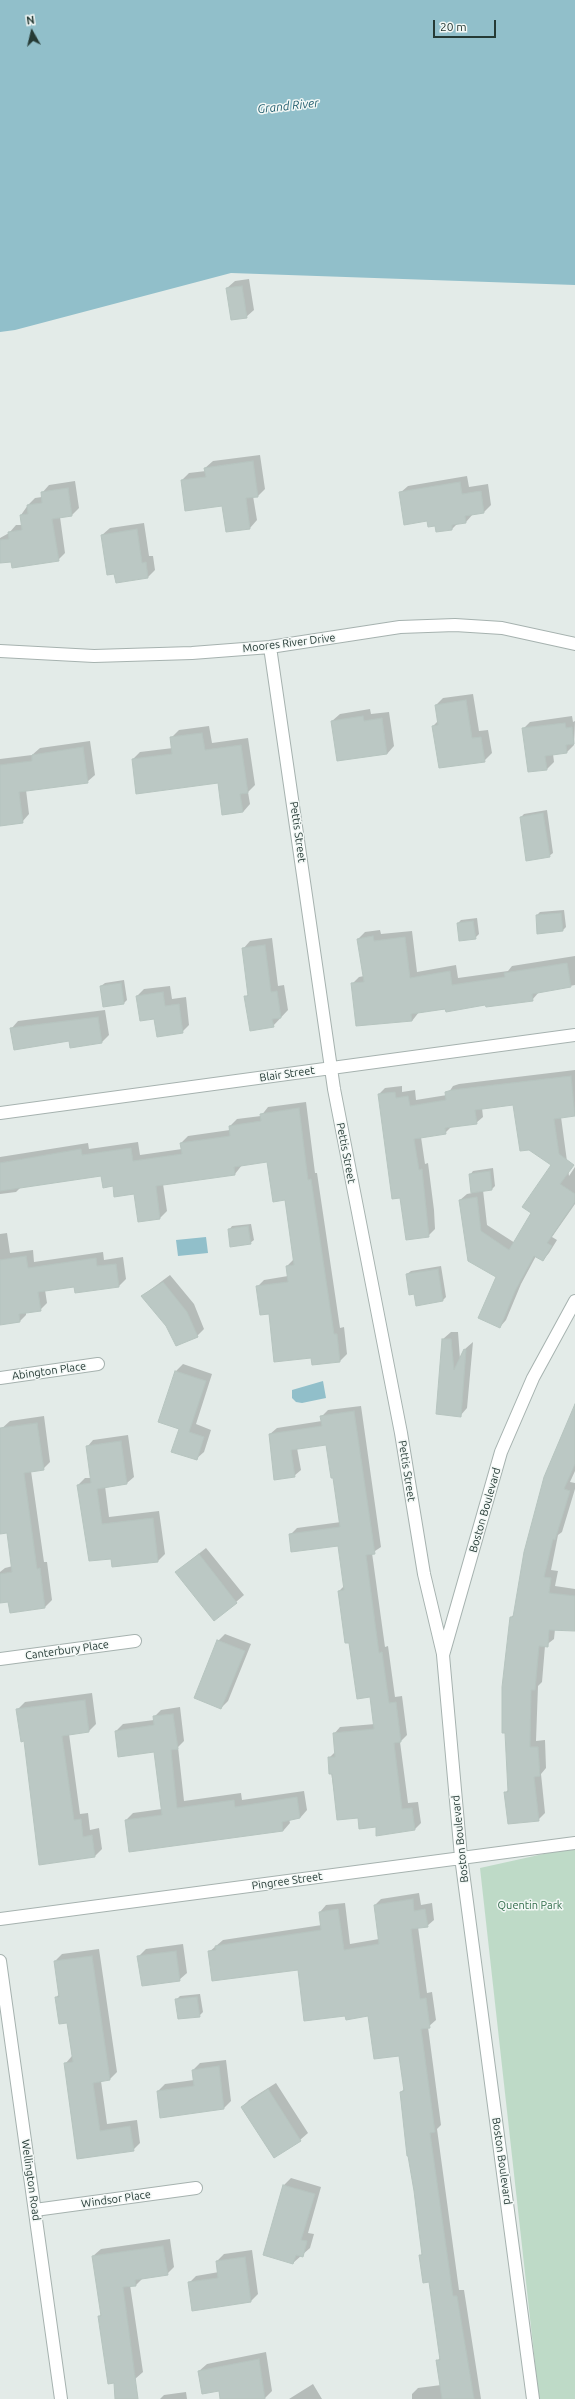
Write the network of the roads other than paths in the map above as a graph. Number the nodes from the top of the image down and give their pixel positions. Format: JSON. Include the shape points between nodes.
{"nodes":[{"id":1,"x":575,"y":644,"type":"edge"},
{"id":2,"x":270,"y":647,"type":"junction"},
{"id":3,"x":0,"y":651,"type":"edge"},
{"id":4,"x":575,"y":1035,"type":"edge"},
{"id":5,"x":331,"y":1068,"type":"junction"},
{"id":6,"x":0,"y":1113,"type":"edge"},
{"id":7,"x":575,"y":1301,"type":"edge"},
{"id":8,"x":98,"y":1364,"type":"dead end"},
{"id":9,"x":0,"y":1378,"type":"edge"},
{"id":10,"x":135,"y":1641,"type":"dead end"},
{"id":11,"x":443,"y":1655,"type":"junction"},
{"id":12,"x":0,"y":1659,"type":"edge"},
{"id":13,"x":575,"y":1843,"type":"edge"},
{"id":14,"x":462,"y":1857,"type":"junction"},
{"id":15,"x":0,"y":1919,"type":"edge"},
{"id":16,"x":0,"y":1960,"type":"edge"},
{"id":17,"x":196,"y":2188,"type":"dead end"},
{"id":18,"x":35,"y":2210,"type":"junction"},
{"id":19,"x":61,"y":2399,"type":"edge"},
{"id":20,"x":533,"y":2399,"type":"edge"}],
"edges":[{"from":1,"to":2,"type":"street","name":"Moores River Drive","via":[[502,628],[455,625],[400,627]]},
{"from":2,"to":3,"type":"street","name":"Moores River Drive","via":[[192,653],[94,656]]},
{"from":2,"to":5,"type":"street","name":"Pettis Street"},
{"from":4,"to":5,"type":"street","name":"Blair Street"},
{"from":5,"to":6,"type":"street","name":"Blair Street"},
{"from":5,"to":11,"type":"street","name":"Pettis Street","via":[[401,1433],[424,1574]]},
{"from":7,"to":11,"type":"street","name":"Boston Boulevard","via":[[533,1378],[501,1452]]},
{"from":8,"to":9,"type":"street","name":"Abington Place"},
{"from":10,"to":12,"type":"street","name":"Canterbury Place"},
{"from":11,"to":14,"type":"street","name":"Boston Boulevard"},
{"from":13,"to":14,"type":"street","name":"Pingree Street"},
{"from":14,"to":15,"type":"street","name":"Pingree Street"},
{"from":14,"to":20,"type":"street","name":"Boston Boulevard"},
{"from":16,"to":18,"type":"street","name":"Wellington Road"},
{"from":17,"to":18,"type":"street","name":"Windsor Place"},
{"from":18,"to":19,"type":"street","name":"Wellington Road"}]}
